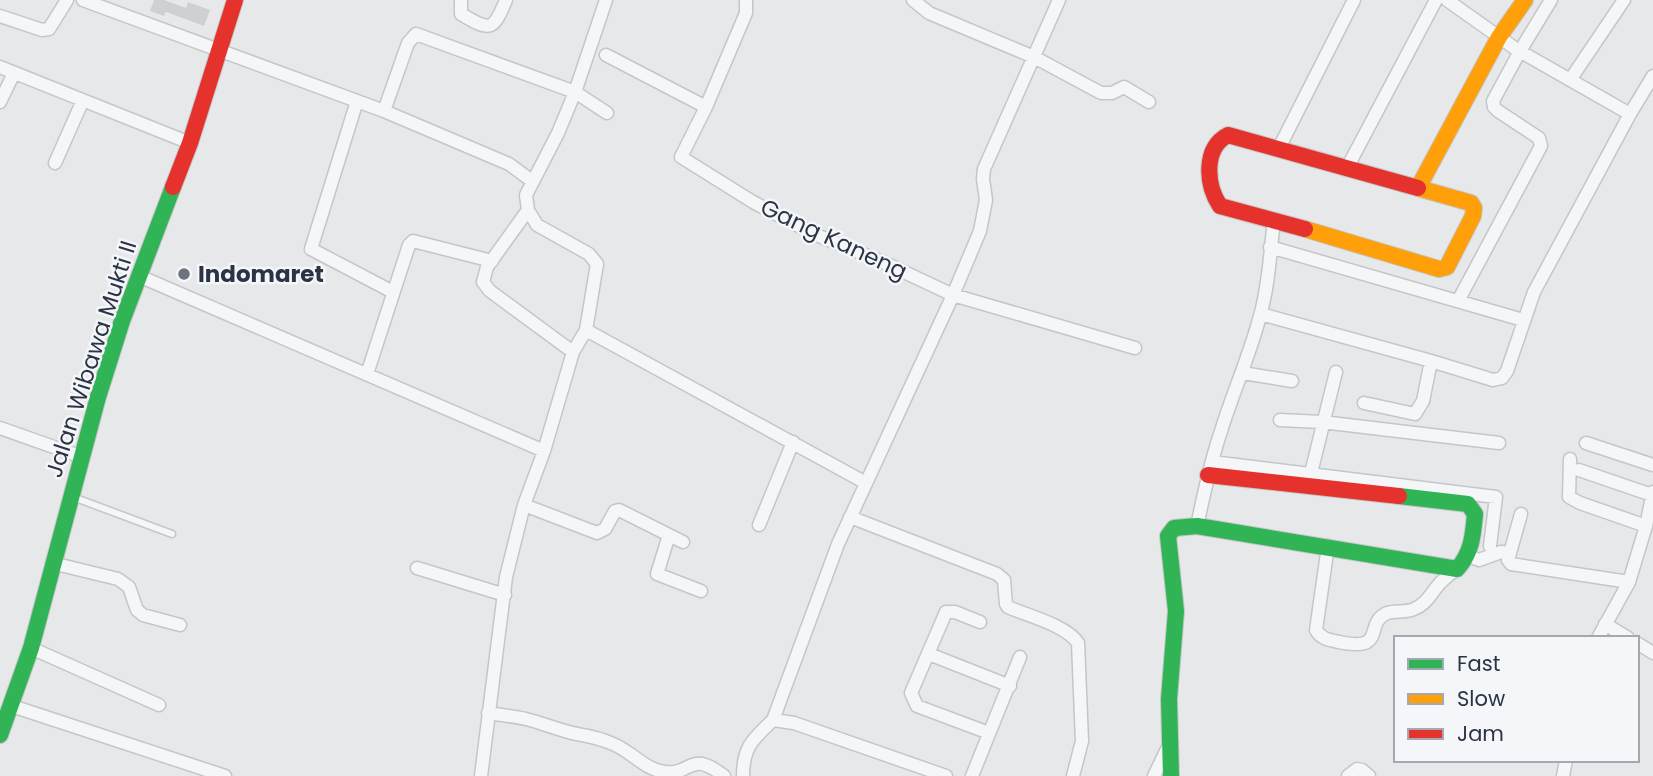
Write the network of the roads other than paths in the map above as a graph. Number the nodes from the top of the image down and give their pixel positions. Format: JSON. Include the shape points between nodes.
{"nodes":[{"id":1,"x":66,"y":0,"type":"edge"},
{"id":2,"x":83,"y":0,"type":"edge"},
{"id":3,"x":235,"y":0,"type":"edge"},
{"id":4,"x":461,"y":0,"type":"edge"},
{"id":5,"x":506,"y":0,"type":"edge"},
{"id":6,"x":747,"y":0,"type":"edge"},
{"id":7,"x":913,"y":0,"type":"edge"},
{"id":8,"x":1059,"y":0,"type":"edge"},
{"id":9,"x":1354,"y":0,"type":"edge"},
{"id":10,"x":1436,"y":0,"type":"edge"},
{"id":11,"x":1447,"y":0,"type":"edge"},
{"id":12,"x":1525,"y":0,"type":"edge"},
{"id":13,"x":1552,"y":0,"type":"edge"},
{"id":14,"x":1624,"y":0,"type":"edge"},
{"id":15,"x":604,"y":1,"type":"edge"},
{"id":16,"x":929,"y":5,"type":"edge"},
{"id":17,"x":0,"y":16,"type":"edge"},
{"id":18,"x":1510,"y":44,"type":"junction"},
{"id":19,"x":219,"y":50,"type":"junction"},
{"id":20,"x":606,"y":55,"type":"dead end"},
{"id":21,"x":1034,"y":57,"type":"junction"},
{"id":22,"x":0,"y":67,"type":"edge"},
{"id":23,"x":14,"y":72,"type":"junction"},
{"id":24,"x":1653,"y":76,"type":"edge"},
{"id":25,"x":1570,"y":80,"type":"junction"},
{"id":26,"x":575,"y":92,"type":"junction"},
{"id":27,"x":83,"y":100,"type":"junction"},
{"id":28,"x":0,"y":102,"type":"edge"},
{"id":29,"x":357,"y":102,"type":"junction"},
{"id":30,"x":1149,"y":102,"type":"dead end"},
{"id":31,"x":706,"y":107,"type":"junction"},
{"id":32,"x":384,"y":111,"type":"junction"},
{"id":33,"x":607,"y":113,"type":"dead end"},
{"id":34,"x":1630,"y":114,"type":"junction"},
{"id":35,"x":190,"y":143,"type":"junction"},
{"id":36,"x":1279,"y":148,"type":"junction"},
{"id":37,"x":55,"y":163,"type":"dead end"},
{"id":38,"x":1348,"y":168,"type":"junction"},
{"id":39,"x":532,"y":181,"type":"junction"},
{"id":40,"x":1418,"y":188,"type":"junction"},
{"id":41,"x":528,"y":210,"type":"junction"},
{"id":42,"x":1274,"y":220,"type":"junction"},
{"id":43,"x":1270,"y":247,"type":"junction"},
{"id":44,"x":492,"y":261,"type":"junction"},
{"id":45,"x":139,"y":276,"type":"junction"},
{"id":46,"x":393,"y":292,"type":"junction"},
{"id":47,"x":953,"y":295,"type":"junction"},
{"id":48,"x":1458,"y":301,"type":"junction"},
{"id":49,"x":1261,"y":314,"type":"junction"},
{"id":50,"x":1523,"y":320,"type":"junction"},
{"id":51,"x":586,"y":330,"type":"junction"},
{"id":52,"x":1135,"y":348,"type":"dead end"},
{"id":53,"x":573,"y":352,"type":"junction"},
{"id":54,"x":1431,"y":361,"type":"junction"},
{"id":55,"x":1336,"y":372,"type":"dead end"},
{"id":56,"x":1243,"y":373,"type":"junction"},
{"id":57,"x":367,"y":374,"type":"junction"},
{"id":58,"x":1292,"y":382,"type":"dead end"},
{"id":59,"x":1364,"y":403,"type":"dead end"},
{"id":60,"x":1280,"y":420,"type":"dead end"},
{"id":61,"x":1322,"y":422,"type":"junction"},
{"id":62,"x":0,"y":428,"type":"edge"},
{"id":63,"x":793,"y":442,"type":"junction"},
{"id":64,"x":1499,"y":443,"type":"dead end"},
{"id":65,"x":1586,"y":443,"type":"dead end"},
{"id":66,"x":544,"y":451,"type":"junction"},
{"id":67,"x":82,"y":457,"type":"junction"},
{"id":68,"x":1570,"y":459,"type":"dead end"},
{"id":69,"x":1653,"y":465,"type":"edge"},
{"id":70,"x":1210,"y":468,"type":"junction"},
{"id":71,"x":1579,"y":470,"type":"dead end"},
{"id":72,"x":1311,"y":473,"type":"junction"},
{"id":73,"x":866,"y":483,"type":"junction"},
{"id":74,"x":1653,"y":493,"type":"edge"},
{"id":75,"x":71,"y":497,"type":"junction"},
{"id":76,"x":524,"y":505,"type":"junction"},
{"id":77,"x":1521,"y":514,"type":"dead end"},
{"id":78,"x":850,"y":517,"type":"junction"},
{"id":79,"x":759,"y":525,"type":"dead end"},
{"id":80,"x":1646,"y":526,"type":"junction"},
{"id":81,"x":1186,"y":527,"type":"junction"},
{"id":82,"x":172,"y":534,"type":"dead end"},
{"id":83,"x":669,"y":535,"type":"junction"},
{"id":84,"x":682,"y":542,"type":"dead end"},
{"id":85,"x":1328,"y":546,"type":"junction"},
{"id":86,"x":1490,"y":546,"type":"dead end"},
{"id":87,"x":1508,"y":553,"type":"junction"},
{"id":88,"x":1469,"y":556,"type":"junction"},
{"id":89,"x":52,"y":563,"type":"junction"},
{"id":90,"x":417,"y":568,"type":"dead end"},
{"id":91,"x":1457,"y":569,"type":"junction"},
{"id":92,"x":1629,"y":582,"type":"junction"},
{"id":93,"x":701,"y":591,"type":"dead end"},
{"id":94,"x":505,"y":595,"type":"junction"},
{"id":95,"x":980,"y":622,"type":"dead end"},
{"id":96,"x":1605,"y":624,"type":"junction"},
{"id":97,"x":180,"y":625,"type":"dead end"},
{"id":98,"x":1599,"y":636,"type":"edge"},
{"id":99,"x":1625,"y":636,"type":"edge"},
{"id":100,"x":30,"y":648,"type":"junction"},
{"id":101,"x":929,"y":654,"type":"junction"},
{"id":102,"x":1020,"y":657,"type":"dead end"},
{"id":103,"x":1010,"y":686,"type":"junction"},
{"id":104,"x":159,"y":705,"type":"dead end"},
{"id":105,"x":12,"y":706,"type":"junction"},
{"id":106,"x":488,"y":713,"type":"junction"},
{"id":107,"x":773,"y":720,"type":"junction"},
{"id":108,"x":989,"y":733,"type":"junction"},
{"id":109,"x":0,"y":735,"type":"edge"},
{"id":110,"x":1171,"y":741,"type":"junction"},
{"id":111,"x":225,"y":776,"type":"edge"},
{"id":112,"x":481,"y":776,"type":"edge"},
{"id":113,"x":724,"y":776,"type":"edge"},
{"id":114,"x":743,"y":776,"type":"edge"},
{"id":115,"x":946,"y":776,"type":"edge"},
{"id":116,"x":972,"y":776,"type":"edge"},
{"id":117,"x":1073,"y":776,"type":"edge"},
{"id":118,"x":1154,"y":776,"type":"edge"},
{"id":119,"x":1171,"y":776,"type":"edge"},
{"id":120,"x":1348,"y":776,"type":"edge"},
{"id":121,"x":1369,"y":776,"type":"edge"}],
"edges":[{"from":1,"to":17,"type":"street","via":[[49,29]]},
{"from":2,"to":19,"type":"street"},
{"from":3,"to":19,"type":"street","name":"Jalan Wibawa Mukti II"},
{"from":4,"to":5,"type":"street","via":[[461,15],[490,27],[496,24]]},
{"from":6,"to":31,"type":"street","via":[[746,13]]},
{"from":7,"to":16,"type":"street"},
{"from":8,"to":21,"type":"street"},
{"from":9,"to":36,"type":"street"},
{"from":10,"to":38,"type":"street"},
{"from":11,"to":18,"type":"street"},
{"from":12,"to":18,"type":"street"},
{"from":13,"to":18,"type":"street"},
{"from":14,"to":25,"type":"street"},
{"from":15,"to":26,"type":"street"},
{"from":16,"to":21,"type":"street"},
{"from":18,"to":25,"type":"street"},
{"from":18,"to":40,"type":"street"},
{"from":18,"to":48,"type":"street","via":[[1494,107],[1539,138],[1541,146]]},
{"from":19,"to":29,"type":"street"},
{"from":19,"to":35,"type":"street","name":"Jalan Wibawa Mukti II"},
{"from":20,"to":31,"type":"street"},
{"from":21,"to":30,"type":"street","via":[[1101,93],[1124,87]]},
{"from":21,"to":47,"type":"street","via":[[984,169],[986,200],[980,231]]},
{"from":22,"to":23,"type":"street"},
{"from":23,"to":27,"type":"street"},
{"from":23,"to":28,"type":"street"},
{"from":24,"to":34,"type":"street"},
{"from":25,"to":34,"type":"street"},
{"from":26,"to":32,"type":"street","via":[[416,34],[408,43]]},
{"from":26,"to":33,"type":"street"},
{"from":26,"to":39,"type":"street"},
{"from":27,"to":35,"type":"street"},
{"from":27,"to":37,"type":"street"},
{"from":29,"to":32,"type":"street"},
{"from":29,"to":46,"type":"street","via":[[310,245],[315,252]]},
{"from":31,"to":47,"type":"street","name":"Gang Kaneng","via":[[681,157],[814,234]]},
{"from":32,"to":39,"type":"street","via":[[509,164]]},
{"from":34,"to":50,"type":"street"},
{"from":35,"to":45,"type":"street","name":"Jalan Wibawa Mukti II"},
{"from":36,"to":38,"type":"street"},
{"from":36,"to":42,"type":"street","via":[[1225,135],[1209,166],[1220,206]]},
{"from":38,"to":40,"type":"street"},
{"from":39,"to":41,"type":"street","via":[[526,195]]},
{"from":40,"to":42,"type":"street","via":[[1471,203],[1474,208],[1447,267],[1439,269]]},
{"from":41,"to":44,"type":"street"},
{"from":41,"to":51,"type":"street","via":[[537,225],[596,260]]},
{"from":42,"to":43,"type":"street"},
{"from":43,"to":48,"type":"street"},
{"from":43,"to":49,"type":"street"},
{"from":44,"to":46,"type":"street","via":[[413,241],[405,251]]},
{"from":44,"to":53,"type":"street","via":[[483,282],[490,291]]},
{"from":45,"to":57,"type":"street"},
{"from":45,"to":67,"type":"street","name":"Jalan Wibawa Mukti II"},
{"from":46,"to":57,"type":"street"},
{"from":47,"to":52,"type":"street","name":"Gang Kaneng"},
{"from":47,"to":73,"type":"street"},
{"from":48,"to":50,"type":"street"},
{"from":49,"to":54,"type":"street"},
{"from":49,"to":56,"type":"street"},
{"from":50,"to":54,"type":"street","via":[[1502,378],[1493,380]]},
{"from":51,"to":53,"type":"street"},
{"from":51,"to":63,"type":"street"},
{"from":53,"to":66,"type":"street"},
{"from":54,"to":59,"type":"street","via":[[1423,401],[1415,414]]},
{"from":55,"to":61,"type":"street"},
{"from":56,"to":58,"type":"street"},
{"from":56,"to":70,"type":"street"},
{"from":57,"to":66,"type":"street"},
{"from":60,"to":61,"type":"street"},
{"from":61,"to":64,"type":"street"},
{"from":61,"to":72,"type":"street"},
{"from":62,"to":67,"type":"street"},
{"from":63,"to":73,"type":"street"},
{"from":63,"to":79,"type":"street"},
{"from":65,"to":69,"type":"street"},
{"from":66,"to":76,"type":"street"},
{"from":67,"to":75,"type":"street","name":"Jalan Wibawa Mukti II"},
{"from":68,"to":80,"type":"street","via":[[1569,498]]},
{"from":70,"to":72,"type":"street"},
{"from":70,"to":81,"type":"street"},
{"from":70,"to":88,"type":"street","via":[[1468,504],[1475,514]]},
{"from":71,"to":74,"type":"street"},
{"from":72,"to":86,"type":"street","via":[[1496,497]]},
{"from":73,"to":78,"type":"street"},
{"from":74,"to":80,"type":"street"},
{"from":75,"to":82,"type":"lane"},
{"from":75,"to":89,"type":"street","name":"Jalan Wibawa Mukti II"},
{"from":76,"to":83,"type":"street","via":[[597,533],[619,510]]},
{"from":76,"to":94,"type":"street"},
{"from":77,"to":87,"type":"street"},
{"from":78,"to":107,"type":"street"},
{"from":78,"to":117,"type":"street","via":[[997,574],[1004,580],[1008,607],[1075,638],[1082,741]]},
{"from":80,"to":92,"type":"street"},
{"from":81,"to":85,"type":"street"},
{"from":81,"to":110,"type":"street","via":[[1168,536],[1176,611],[1169,699]]},
{"from":83,"to":84,"type":"street"},
{"from":83,"to":93,"type":"street","via":[[657,574]]},
{"from":85,"to":91,"type":"street"},
{"from":85,"to":91,"type":"street","via":[[1316,630],[1324,639],[1351,644],[1370,640],[1388,612],[1423,604]]},
{"from":87,"to":88,"type":"street","via":[[1479,560]]},
{"from":87,"to":92,"type":"street","via":[[1511,564]]},
{"from":88,"to":91,"type":"street"},
{"from":89,"to":97,"type":"street","via":[[118,579],[129,587],[143,615]]},
{"from":89,"to":100,"type":"street","name":"Jalan Wibawa Mukti II"},
{"from":90,"to":94,"type":"street"},
{"from":92,"to":96,"type":"street"},
{"from":94,"to":106,"type":"street"},
{"from":95,"to":101,"type":"street","via":[[946,612]]},
{"from":96,"to":98,"type":"street"},
{"from":96,"to":99,"type":"street"},
{"from":100,"to":104,"type":"street"},
{"from":100,"to":105,"type":"street","name":"Jalan Wibawa Mukti II"},
{"from":101,"to":103,"type":"street"},
{"from":101,"to":108,"type":"street","via":[[911,693],[913,702]]},
{"from":102,"to":103,"type":"street"},
{"from":103,"to":108,"type":"street"},
{"from":105,"to":109,"type":"street","name":"Jalan Wibawa Mukti II"},
{"from":105,"to":111,"type":"street"},
{"from":106,"to":112,"type":"street"},
{"from":106,"to":113,"type":"street","via":[[611,743],[660,771],[700,764],[712,766]]},
{"from":107,"to":114,"type":"street","via":[[745,752]]},
{"from":107,"to":115,"type":"street","via":[[794,723]]},
{"from":108,"to":116,"type":"street"},
{"from":110,"to":118,"type":"street"},
{"from":110,"to":119,"type":"street"},
{"from":120,"to":121,"type":"street","via":[[1357,769]]}]}
